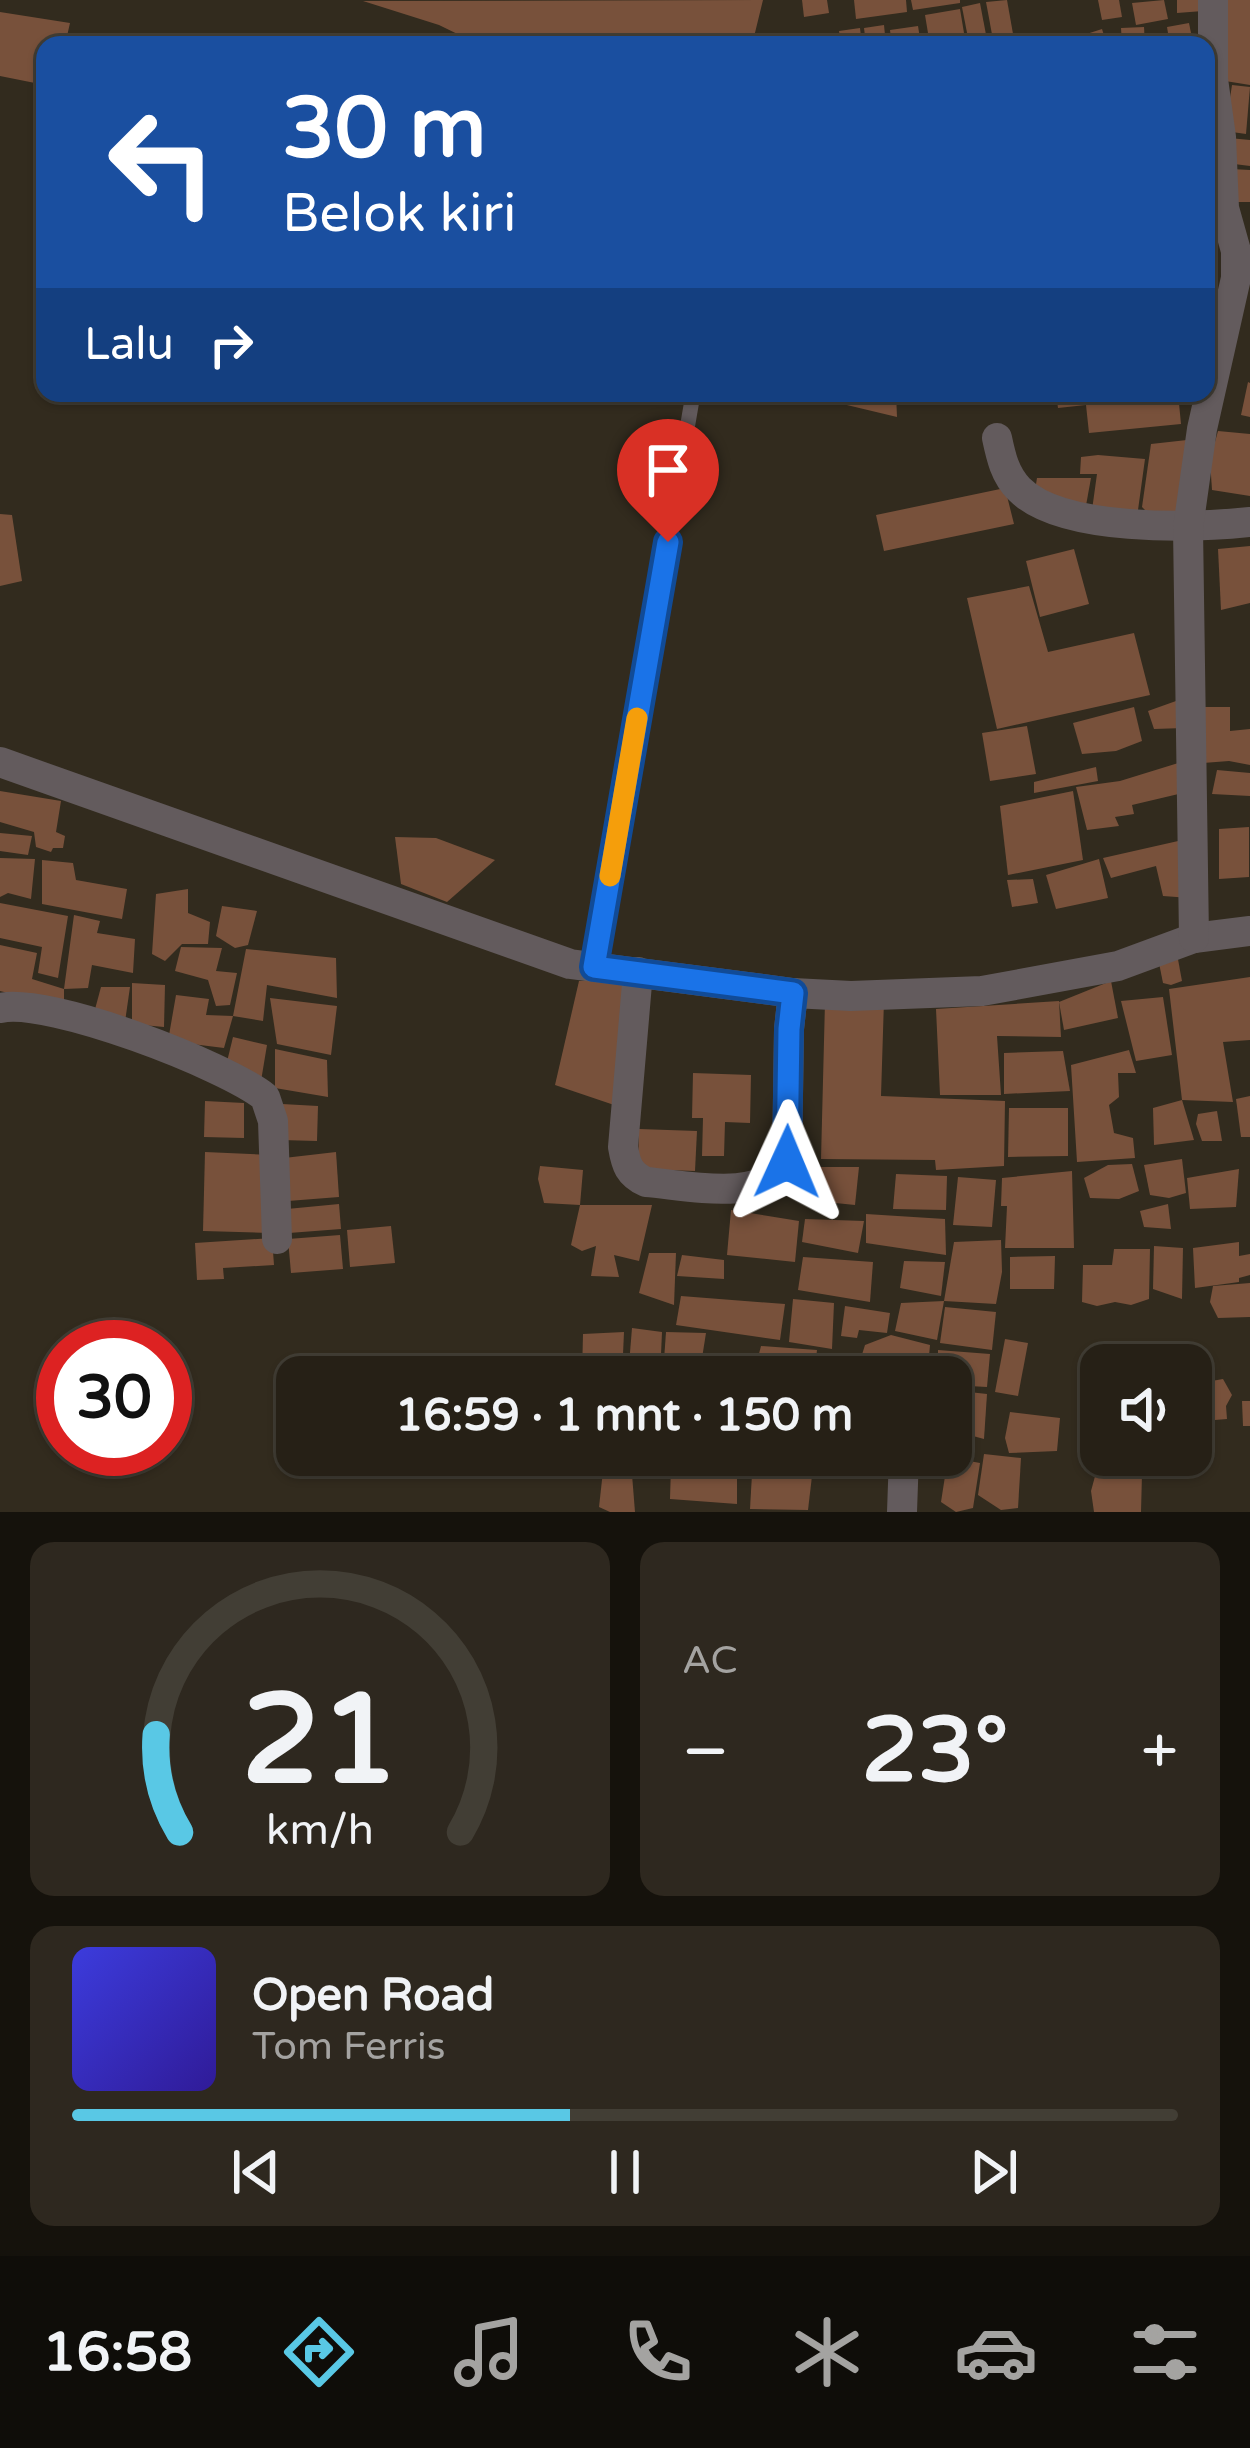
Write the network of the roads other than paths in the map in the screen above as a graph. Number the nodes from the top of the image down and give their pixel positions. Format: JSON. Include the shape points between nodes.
{"nodes":[{"id":1,"x":1214,"y":0,"type":"edge"},
{"id":2,"x":1214,"y":36,"type":"edge"},
{"id":3,"x":1215,"y":94,"type":"edge"},
{"id":4,"x":1237,"y":207,"type":"edge"},
{"id":5,"x":1215,"y":371,"type":"edge"},
{"id":6,"x":692,"y":402,"type":"edge"},
{"id":7,"x":1208,"y":402,"type":"edge"},
{"id":8,"x":997,"y":438,"type":"dead end"},
{"id":9,"x":1250,"y":522,"type":"edge"},
{"id":10,"x":1187,"y":529,"type":"junction"},
{"id":11,"x":0,"y":762,"type":"edge"},
{"id":12,"x":1250,"y":931,"type":"edge"},
{"id":13,"x":1194,"y":938,"type":"junction"},
{"id":14,"x":594,"y":967,"type":"junction"},
{"id":15,"x":638,"y":972,"type":"junction"},
{"id":16,"x":793,"y":993,"type":"junction"},
{"id":17,"x":0,"y":1008,"type":"edge"},
{"id":18,"x":277,"y":1239,"type":"dead end"},
{"id":19,"x":903,"y":1476,"type":"edge"},
{"id":20,"x":902,"y":1512,"type":"edge"}],
"edges":[{"from":1,"to":2,"type":"street"},
{"from":3,"to":4,"type":"street"},
{"from":4,"to":5,"type":"street","via":[[1236,278]]},
{"from":6,"to":14,"type":"lane"},
{"from":7,"to":10,"type":"street"},
{"from":8,"to":10,"type":"street","via":[[1004,468],[1038,506]]},
{"from":9,"to":10,"type":"street"},
{"from":10,"to":13,"type":"street"},
{"from":11,"to":14,"type":"street"},
{"from":12,"to":13,"type":"street"},
{"from":13,"to":16,"type":"street","via":[[1118,966],[982,991]]},
{"from":14,"to":15,"type":"street"},
{"from":15,"to":16,"type":"street"},
{"from":15,"to":16,"type":"street","via":[[623,1147],[633,1176],[646,1182],[742,1188],[781,1174]]},
{"from":17,"to":18,"type":"street","via":[[58,1012],[141,1038],[265,1097]]},
{"from":19,"to":20,"type":"street"}]}
